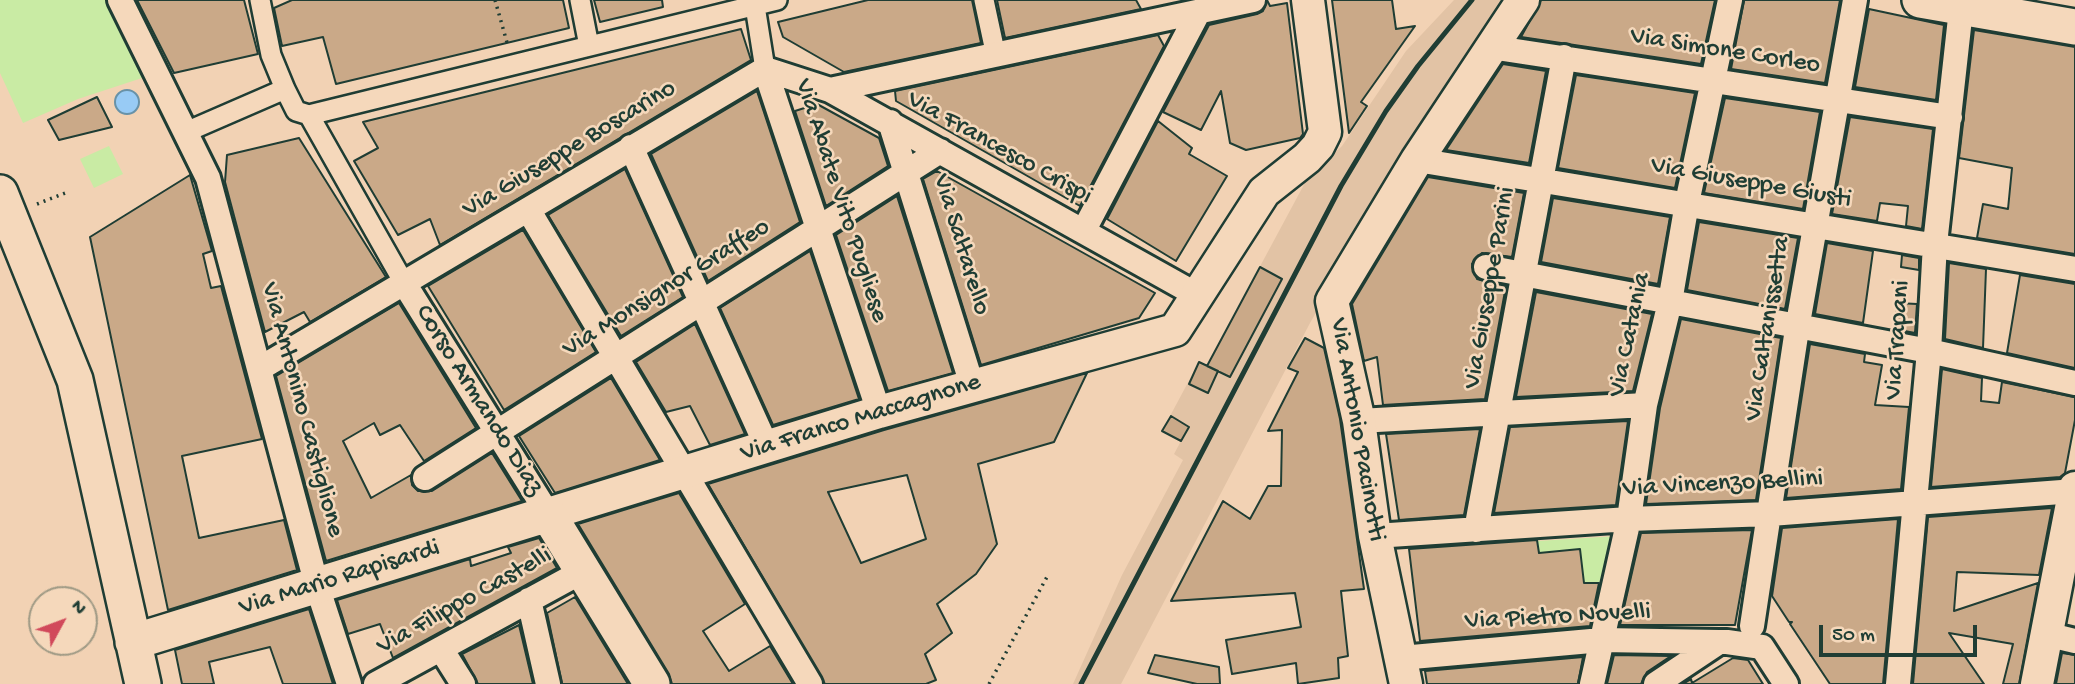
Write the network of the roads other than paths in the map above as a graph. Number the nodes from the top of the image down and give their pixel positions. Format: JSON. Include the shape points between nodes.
{"nodes":[{"id":1,"x":120,"y":0,"type":"edge"},
{"id":2,"x":260,"y":0,"type":"edge"},
{"id":3,"x":580,"y":0,"type":"edge"},
{"id":4,"x":777,"y":0,"type":"edge"},
{"id":5,"x":984,"y":0,"type":"edge"},
{"id":6,"x":1253,"y":0,"type":"edge"},
{"id":7,"x":1308,"y":0,"type":"edge"},
{"id":8,"x":1523,"y":0,"type":"edge"},
{"id":9,"x":1730,"y":0,"type":"edge"},
{"id":10,"x":1856,"y":0,"type":"edge"},
{"id":11,"x":1920,"y":0,"type":"edge"},
{"id":12,"x":1962,"y":3,"type":"edge"},
{"id":13,"x":755,"y":6,"type":"junction"},
{"id":14,"x":1198,"y":13,"type":"junction"},
{"id":15,"x":2075,"y":27,"type":"edge"},
{"id":16,"x":589,"y":47,"type":"junction"},
{"id":17,"x":1490,"y":47,"type":"junction"},
{"id":18,"x":996,"y":56,"type":"junction"},
{"id":19,"x":1564,"y":57,"type":"junction"},
{"id":20,"x":765,"y":69,"type":"junction"},
{"id":21,"x":1715,"y":81,"type":"junction"},
{"id":22,"x":285,"y":89,"type":"junction"},
{"id":23,"x":830,"y":90,"type":"junction"},
{"id":24,"x":1840,"y":101,"type":"junction"},
{"id":25,"x":309,"y":115,"type":"junction"},
{"id":26,"x":1950,"y":117,"type":"junction"},
{"id":27,"x":890,"y":122,"type":"junction"},
{"id":28,"x":187,"y":135,"type":"junction"},
{"id":29,"x":631,"y":147,"type":"junction"},
{"id":30,"x":940,"y":150,"type":"junction"},
{"id":31,"x":1417,"y":160,"type":"junction"},
{"id":32,"x":906,"y":174,"type":"junction"},
{"id":33,"x":1541,"y":180,"type":"junction"},
{"id":34,"x":0,"y":193,"type":"edge"},
{"id":35,"x":1687,"y":203,"type":"junction"},
{"id":36,"x":529,"y":211,"type":"junction"},
{"id":37,"x":1816,"y":225,"type":"junction"},
{"id":38,"x":817,"y":230,"type":"junction"},
{"id":39,"x":1084,"y":230,"type":"junction"},
{"id":40,"x":1935,"y":244,"type":"junction"},
{"id":41,"x":1486,"y":267,"type":"dead end"},
{"id":42,"x":2075,"y":270,"type":"edge"},
{"id":43,"x":1524,"y":275,"type":"junction"},
{"id":44,"x":404,"y":283,"type":"junction"},
{"id":45,"x":1197,"y":295,"type":"junction"},
{"id":46,"x":702,"y":302,"type":"junction"},
{"id":47,"x":1670,"y":302,"type":"junction"},
{"id":48,"x":1797,"y":328,"type":"junction"},
{"id":49,"x":1929,"y":351,"type":"junction"},
{"id":50,"x":615,"y":357,"type":"junction"},
{"id":51,"x":258,"y":369,"type":"junction"},
{"id":52,"x":2075,"y":383,"type":"edge"},
{"id":53,"x":972,"y":385,"type":"junction"},
{"id":54,"x":1645,"y":405,"type":"junction"},
{"id":55,"x":1499,"y":411,"type":"junction"},
{"id":56,"x":879,"y":412,"type":"junction"},
{"id":57,"x":1359,"y":421,"type":"junction"},
{"id":58,"x":495,"y":432,"type":"junction"},
{"id":59,"x":767,"y":447,"type":"junction"},
{"id":60,"x":684,"y":472,"type":"junction"},
{"id":61,"x":425,"y":478,"type":"dead end"},
{"id":62,"x":2075,"y":489,"type":"edge"},
{"id":63,"x":1916,"y":500,"type":"junction"},
{"id":64,"x":548,"y":514,"type":"junction"},
{"id":65,"x":1770,"y":514,"type":"junction"},
{"id":66,"x":1629,"y":519,"type":"junction"},
{"id":67,"x":1476,"y":530,"type":"junction"},
{"id":68,"x":1375,"y":536,"type":"junction"},
{"id":69,"x":583,"y":572,"type":"junction"},
{"id":70,"x":317,"y":586,"type":"junction"},
{"id":71,"x":529,"y":600,"type":"junction"},
{"id":72,"x":1757,"y":636,"type":"junction"},
{"id":73,"x":2060,"y":638,"type":"edge"},
{"id":74,"x":1602,"y":640,"type":"junction"},
{"id":75,"x":133,"y":642,"type":"junction"},
{"id":76,"x":1723,"y":642,"type":"junction"},
{"id":77,"x":441,"y":649,"type":"junction"},
{"id":78,"x":1403,"y":671,"type":"edge"},
{"id":79,"x":143,"y":684,"type":"edge"},
{"id":80,"x":349,"y":684,"type":"edge"},
{"id":81,"x":376,"y":684,"type":"edge"},
{"id":82,"x":463,"y":684,"type":"edge"},
{"id":83,"x":548,"y":684,"type":"edge"},
{"id":84,"x":652,"y":684,"type":"edge"},
{"id":85,"x":810,"y":684,"type":"edge"},
{"id":86,"x":1592,"y":684,"type":"edge"},
{"id":87,"x":1656,"y":684,"type":"edge"},
{"id":88,"x":1786,"y":684,"type":"edge"},
{"id":89,"x":1898,"y":684,"type":"edge"},
{"id":90,"x":2038,"y":684,"type":"edge"}],
"edges":[{"from":1,"to":28,"type":"street","name":"Via Antonino Castiglione"},
{"from":2,"to":22,"type":"street","name":"Corso Armando Diaz","via":[[271,55]]},
{"from":3,"to":16,"type":"street"},
{"from":4,"to":13,"type":"street"},
{"from":5,"to":18,"type":"street"},
{"from":6,"to":14,"type":"street"},
{"from":7,"to":45,"type":"street","via":[[1325,132],[1307,158],[1264,192]]},
{"from":8,"to":17,"type":"street","name":"Via Antonio Pacinotti"},
{"from":9,"to":21,"type":"street","name":"Via Catania"},
{"from":10,"to":24,"type":"street","name":"Via Caltanissetta"},
{"from":11,"to":12,"type":"main road"},
{"from":12,"to":15,"type":"main road"},
{"from":12,"to":26,"type":"street","name":"Via Trapani"},
{"from":13,"to":16,"type":"street"},
{"from":13,"to":20,"type":"street","name":"Via Abate Vito Pugliese"},
{"from":14,"to":18,"type":"street"},
{"from":14,"to":39,"type":"street"},
{"from":16,"to":25,"type":"street"},
{"from":17,"to":19,"type":"street","name":"Via Simone Corleo"},
{"from":17,"to":31,"type":"street","name":"Via Antonio Pacinotti"},
{"from":18,"to":23,"type":"street"},
{"from":19,"to":21,"type":"street","name":"Via Simone Corleo"},
{"from":19,"to":33,"type":"street","name":"Via Giuseppe Parini"},
{"from":20,"to":23,"type":"street","name":"Via Francesco Crispi"},
{"from":20,"to":29,"type":"street","name":"Via Giuseppe Boscarino"},
{"from":20,"to":38,"type":"street","name":"Via Abate Vito Pugliese"},
{"from":21,"to":24,"type":"street","name":"Via Simone Corleo"},
{"from":21,"to":35,"type":"street","name":"Via Catania"},
{"from":22,"to":25,"type":"street","name":"Corso Armando Diaz","via":[[296,111]]},
{"from":22,"to":28,"type":"street"},
{"from":23,"to":27,"type":"street","name":"Via Francesco Crispi"},
{"from":24,"to":26,"type":"street","name":"Via Simone Corleo"},
{"from":24,"to":37,"type":"street","name":"Via Caltanissetta"},
{"from":25,"to":44,"type":"street","name":"Corso Armando Diaz"},
{"from":26,"to":40,"type":"street","name":"Via Trapani"},
{"from":27,"to":30,"type":"street","name":"Via Francesco Crispi"},
{"from":27,"to":32,"type":"street","name":"Via Saltarello"},
{"from":28,"to":51,"type":"street","name":"Via Antonino Castiglione","via":[[208,178]]},
{"from":29,"to":36,"type":"street","name":"Via Giuseppe Boscarino"},
{"from":29,"to":46,"type":"street"},
{"from":30,"to":32,"type":"street","name":"Via Monsignor Graffeo"},
{"from":30,"to":39,"type":"street","name":"Via Francesco Crispi"},
{"from":31,"to":33,"type":"street","name":"Via Giuseppe Giusti"},
{"from":31,"to":57,"type":"street","name":"Via Antonio Pacinotti","via":[[1332,301]]},
{"from":32,"to":38,"type":"street","name":"Via Monsignor Graffeo"},
{"from":32,"to":53,"type":"street","name":"Via Saltarello"},
{"from":33,"to":35,"type":"street","name":"Via Giuseppe Giusti"},
{"from":33,"to":43,"type":"street","name":"Via Giuseppe Parini"},
{"from":34,"to":75,"type":"main road","via":[[75,380]]},
{"from":35,"to":37,"type":"street","name":"Via Giuseppe Giusti"},
{"from":35,"to":47,"type":"street","name":"Via Catania"},
{"from":36,"to":44,"type":"street","name":"Via Giuseppe Boscarino"},
{"from":36,"to":50,"type":"street"},
{"from":37,"to":40,"type":"street","name":"Via Giuseppe Giusti"},
{"from":37,"to":48,"type":"street","name":"Via Caltanissetta"},
{"from":38,"to":46,"type":"street","name":"Via Monsignor Graffeo"},
{"from":38,"to":56,"type":"street","name":"Via Abate Vito Pugliese"},
{"from":39,"to":45,"type":"street","name":"Via Francesco Crispi"},
{"from":40,"to":42,"type":"street","name":"Via Giuseppe Giusti"},
{"from":40,"to":49,"type":"street","name":"Via Trapani"},
{"from":41,"to":43,"type":"street"},
{"from":43,"to":47,"type":"street"},
{"from":43,"to":55,"type":"street","name":"Via Giuseppe Parini"},
{"from":44,"to":51,"type":"street","name":"Via Giuseppe Boscarino"},
{"from":44,"to":58,"type":"street","name":"Corso Armando Diaz"},
{"from":45,"to":53,"type":"street","name":"Via Franco Maccagnone","via":[[1175,330]]},
{"from":46,"to":50,"type":"street","name":"Via Monsignor Graffeo"},
{"from":46,"to":59,"type":"street"},
{"from":47,"to":48,"type":"street"},
{"from":47,"to":54,"type":"street","name":"Via Catania"},
{"from":48,"to":49,"type":"street"},
{"from":48,"to":65,"type":"street","name":"Via Caltanissetta"},
{"from":49,"to":52,"type":"street"},
{"from":49,"to":63,"type":"street","name":"Via Trapani"},
{"from":50,"to":58,"type":"street","name":"Via Monsignor Graffeo"},
{"from":50,"to":60,"type":"street"},
{"from":51,"to":70,"type":"street","name":"Via Antonino Castiglione"},
{"from":53,"to":56,"type":"street","name":"Via Franco Maccagnone"},
{"from":54,"to":55,"type":"street"},
{"from":54,"to":66,"type":"street","name":"Via Catania"},
{"from":55,"to":57,"type":"street"},
{"from":55,"to":67,"type":"street","name":"Via Giuseppe Parini"},
{"from":56,"to":59,"type":"street","name":"Via Franco Maccagnone"},
{"from":57,"to":68,"type":"street","name":"Via Antonio Pacinotti"},
{"from":58,"to":61,"type":"street","name":"Via Monsignor Graffeo"},
{"from":58,"to":64,"type":"street","name":"Corso Armando Diaz"},
{"from":59,"to":60,"type":"street","name":"Via Franco Maccagnone"},
{"from":60,"to":64,"type":"street","name":"Via Franco Maccagnone"},
{"from":60,"to":85,"type":"street"},
{"from":62,"to":63,"type":"street","name":"Via Vincenzo Bellini"},
{"from":62,"to":73,"type":"street"},
{"from":63,"to":65,"type":"street","name":"Via Vincenzo Bellini"},
{"from":63,"to":89,"type":"street","name":"Via Trapani"},
{"from":64,"to":69,"type":"main road","name":"Corso Armando Diaz"},
{"from":64,"to":70,"type":"main road","name":"Via Mario Rapisardi"},
{"from":65,"to":66,"type":"street","name":"Via Vincenzo Bellini"},
{"from":65,"to":72,"type":"street","name":"Via Caltanissetta"},
{"from":66,"to":67,"type":"street","name":"Via Vincenzo Bellini"},
{"from":66,"to":74,"type":"street","name":"Via Catania"},
{"from":67,"to":68,"type":"street","name":"Via Vincenzo Bellini"},
{"from":68,"to":78,"type":"street","name":"Via Antonio Pacinotti"},
{"from":69,"to":71,"type":"street","name":"Via Filippo Castelli"},
{"from":69,"to":84,"type":"main road","name":"Corso Armando Diaz"},
{"from":70,"to":75,"type":"main road","name":"Via Mario Rapisardi"},
{"from":70,"to":80,"type":"street","name":"Via Antonino Castiglione"},
{"from":71,"to":77,"type":"street","name":"Via Filippo Castelli"},
{"from":71,"to":83,"type":"street"},
{"from":72,"to":76,"type":"street"},
{"from":72,"to":88,"type":"street"},
{"from":73,"to":90,"type":"street"},
{"from":74,"to":76,"type":"street","name":"Via Pietro Novelli"},
{"from":74,"to":78,"type":"street","name":"Via Pietro Novelli"},
{"from":74,"to":86,"type":"street","name":"Via Catania"},
{"from":75,"to":79,"type":"main road"},
{"from":76,"to":87,"type":"street"},
{"from":77,"to":81,"type":"street","name":"Via Filippo Castelli"},
{"from":77,"to":82,"type":"street"}]}
